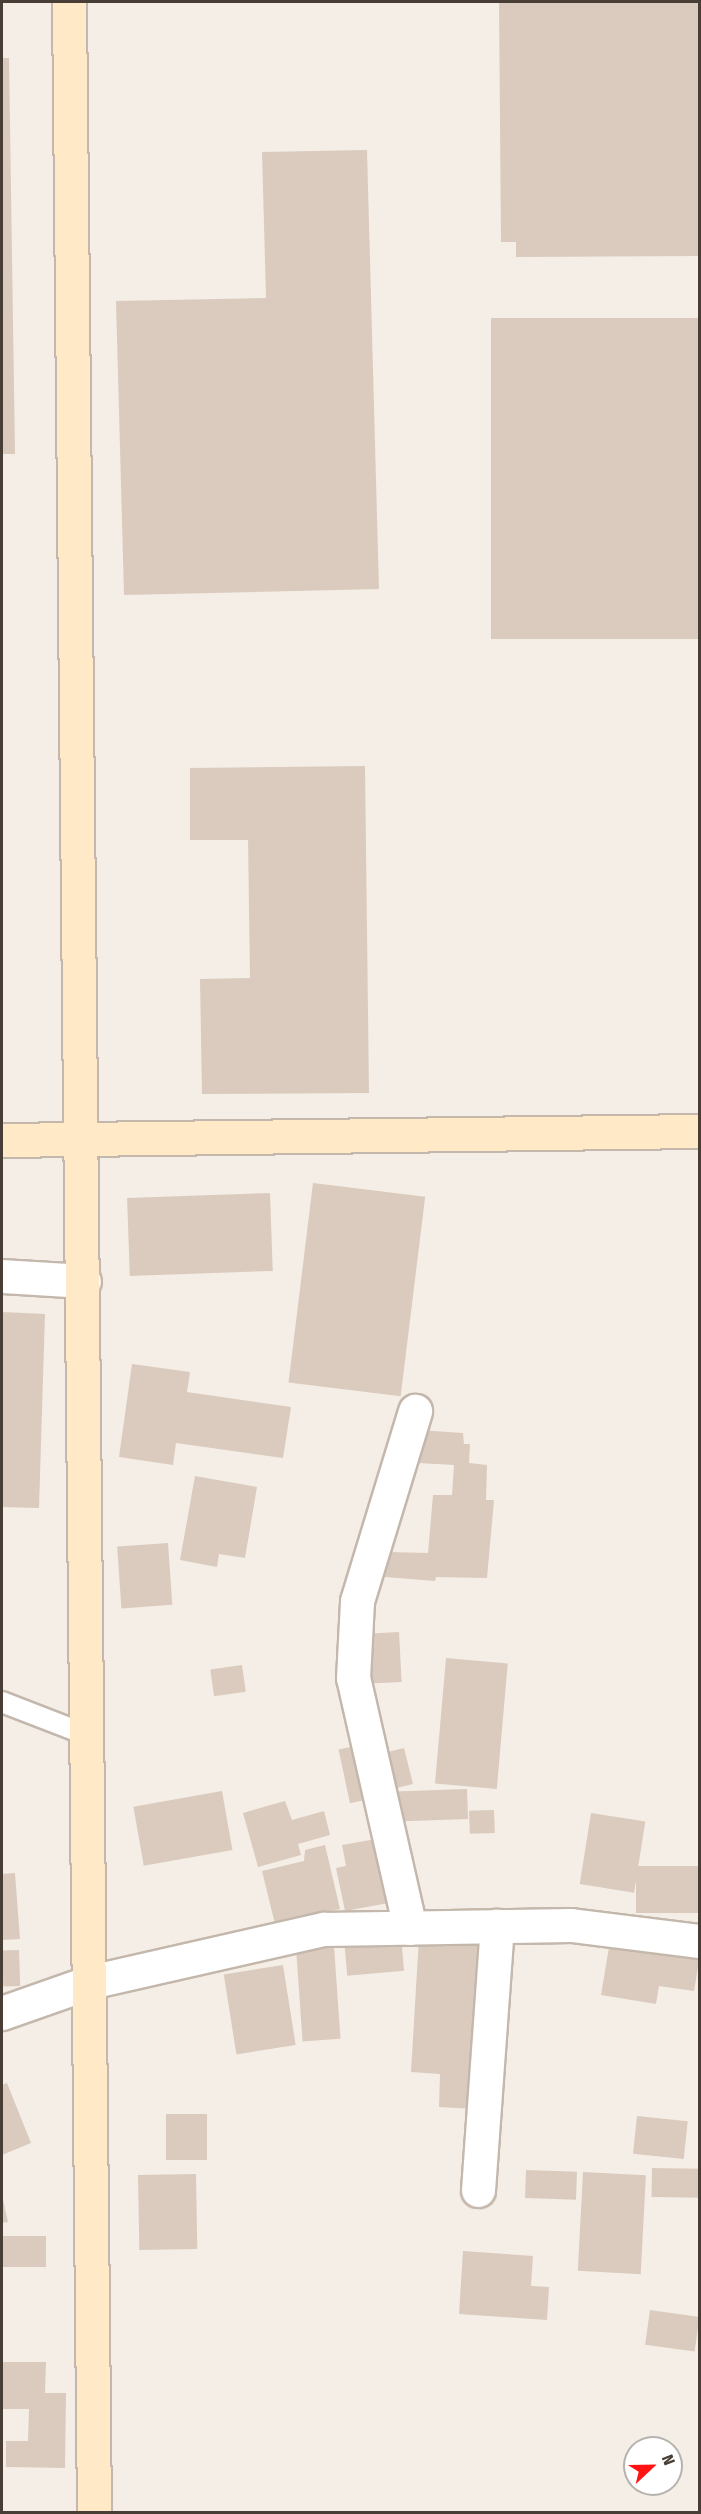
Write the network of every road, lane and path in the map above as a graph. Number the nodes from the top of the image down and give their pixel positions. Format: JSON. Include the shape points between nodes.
{"nodes":[{"id":1,"x":69,"y":2,"type":"edge"},
{"id":2,"x":699,"y":1131,"type":"edge"},
{"id":3,"x":79,"y":1138,"type":"junction"},
{"id":4,"x":2,"y":1140,"type":"edge"},
{"id":5,"x":2,"y":1276,"type":"edge"},
{"id":6,"x":84,"y":1281,"type":"junction"},
{"id":7,"x":415,"y":1411,"type":"dead end"},
{"id":8,"x":2,"y":1702,"type":"edge"},
{"id":9,"x":87,"y":1736,"type":"junction"},
{"id":10,"x":497,"y":1926,"type":"junction"},
{"id":11,"x":411,"y":1928,"type":"junction"},
{"id":12,"x":699,"y":1941,"type":"edge"},
{"id":13,"x":90,"y":1982,"type":"junction"},
{"id":14,"x":2,"y":2013,"type":"edge"},
{"id":15,"x":478,"y":2190,"type":"dead end"},
{"id":16,"x":94,"y":2512,"type":"edge"}],
"edges":[{"from":1,"to":3,"type":"street"},
{"from":2,"to":3,"type":"street"},
{"from":3,"to":4,"type":"street"},
{"from":3,"to":6,"type":"street"},
{"from":5,"to":6,"type":"street"},
{"from":6,"to":9,"type":"street"},
{"from":7,"to":11,"type":"street","via":[[357,1601],[353,1678]]},
{"from":8,"to":9,"type":"lane"},
{"from":9,"to":13,"type":"street"},
{"from":10,"to":11,"type":"street"},
{"from":10,"to":12,"type":"street","via":[[572,1925]]},
{"from":10,"to":15,"type":"street"},
{"from":11,"to":13,"type":"street","via":[[324,1929]]},
{"from":13,"to":14,"type":"street"},
{"from":13,"to":16,"type":"street"}]}
